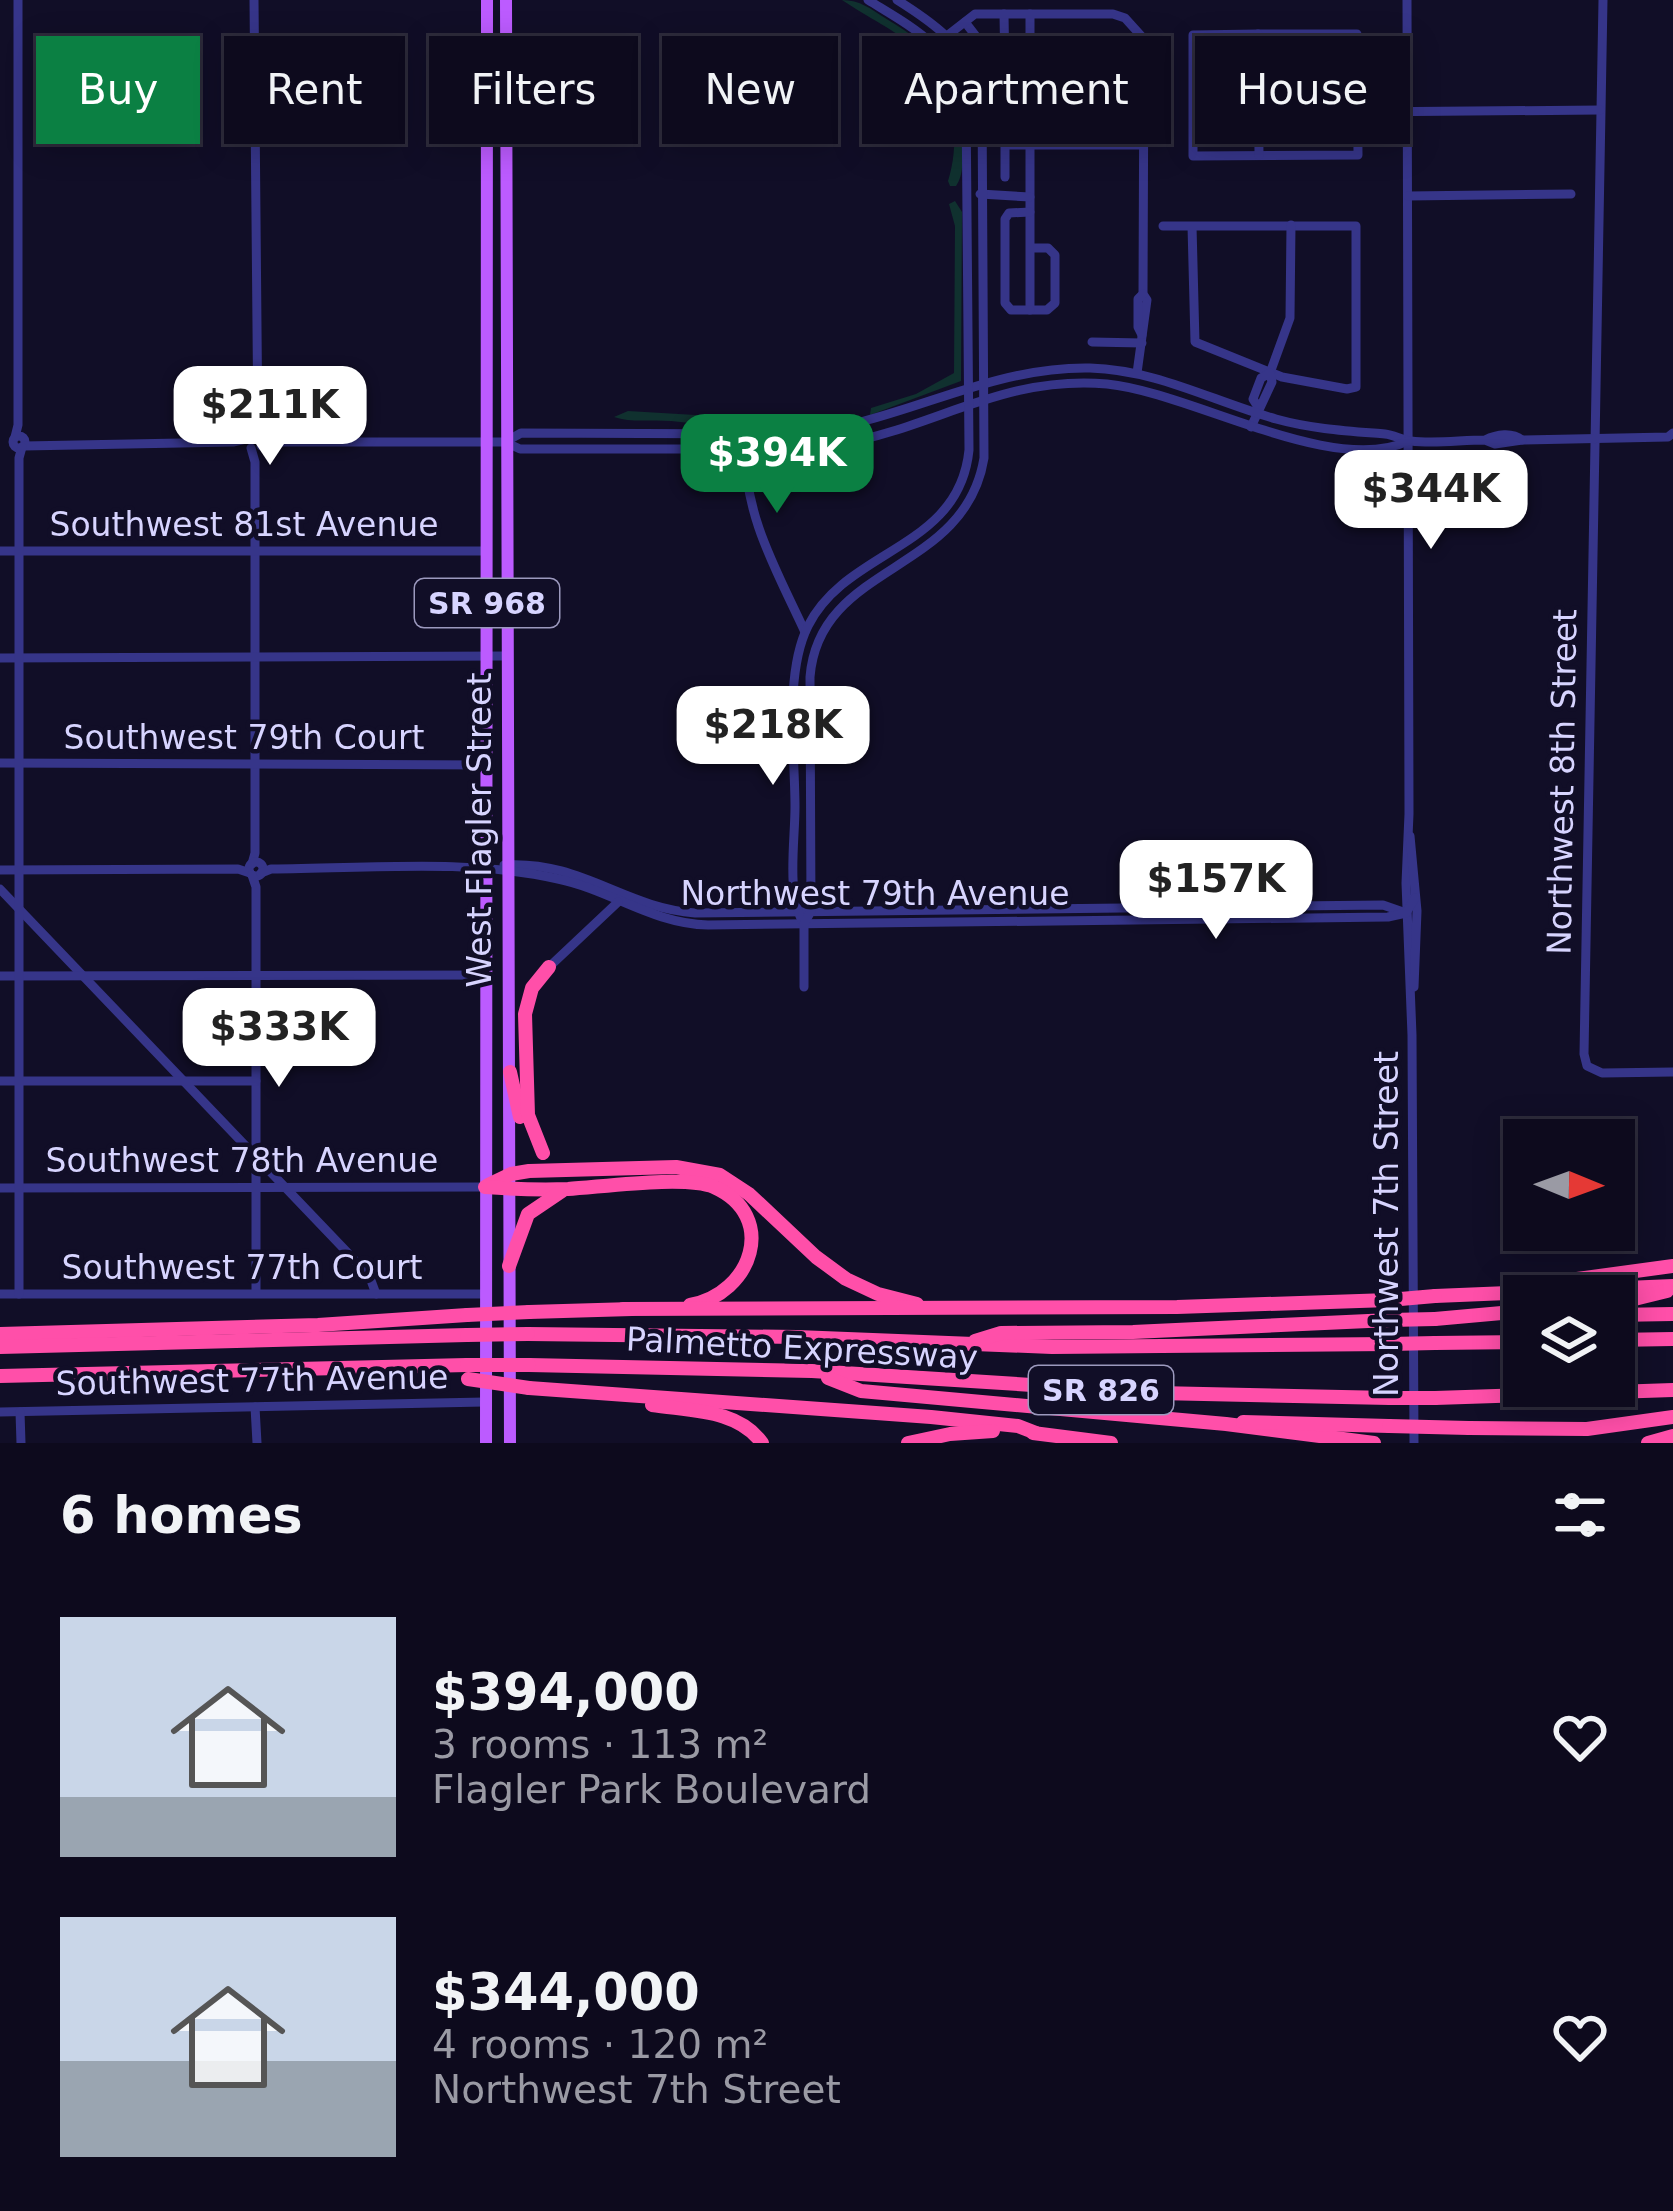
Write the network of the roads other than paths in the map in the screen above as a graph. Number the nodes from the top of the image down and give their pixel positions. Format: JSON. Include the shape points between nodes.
{"nodes":[{"id":1,"x":18,"y":0,"type":"edge"},
{"id":2,"x":254,"y":0,"type":"edge"},
{"id":3,"x":487,"y":0,"type":"edge"},
{"id":4,"x":506,"y":0,"type":"edge"},
{"id":5,"x":868,"y":0,"type":"edge"},
{"id":6,"x":897,"y":0,"type":"edge"},
{"id":7,"x":1406,"y":0,"type":"edge"},
{"id":8,"x":1603,"y":0,"type":"edge"},
{"id":9,"x":1004,"y":14,"type":"junction"},
{"id":10,"x":1030,"y":14,"type":"junction"},
{"id":11,"x":964,"y":22,"type":"junction"},
{"id":12,"x":1258,"y":34,"type":"junction"},
{"id":13,"x":948,"y":35,"type":"junction"},
{"id":14,"x":975,"y":36,"type":"edge"},
{"id":15,"x":1004,"y":36,"type":"edge"},
{"id":16,"x":1357,"y":36,"type":"edge"},
{"id":17,"x":1406,"y":36,"type":"edge"},
{"id":18,"x":1410,"y":107,"type":"edge"},
{"id":19,"x":1600,"y":110,"type":"junction"},
{"id":20,"x":1358,"y":144,"type":"edge"},
{"id":21,"x":1407,"y":144,"type":"edge"},
{"id":22,"x":1005,"y":145,"type":"joint"},
{"id":23,"x":1030,"y":145,"type":"junction"},
{"id":24,"x":1144,"y":145,"type":"junction"},
{"id":25,"x":1259,"y":155,"type":"junction"},
{"id":26,"x":1005,"y":177,"type":"dead end"},
{"id":27,"x":488,"y":178,"type":"junction"},
{"id":28,"x":1030,"y":192,"type":"junction"},
{"id":29,"x":969,"y":194,"type":"junction"},
{"id":30,"x":984,"y":194,"type":"junction"},
{"id":31,"x":1571,"y":194,"type":"dead end"},
{"id":32,"x":1408,"y":196,"type":"junction"},
{"id":33,"x":506,"y":199,"type":"junction"},
{"id":34,"x":488,"y":204,"type":"junction"},
{"id":35,"x":1030,"y":212,"type":"junction"},
{"id":36,"x":1291,"y":225,"type":"junction"},
{"id":37,"x":506,"y":226,"type":"junction"},
{"id":38,"x":1163,"y":226,"type":"dead end"},
{"id":39,"x":1192,"y":226,"type":"junction"},
{"id":40,"x":1030,"y":248,"type":"junction"},
{"id":41,"x":1030,"y":310,"type":"junction"},
{"id":42,"x":1142,"y":339,"type":"junction"},
{"id":43,"x":1092,"y":342,"type":"dead end"},
{"id":44,"x":1270,"y":373,"type":"junction"},
{"id":45,"x":1137,"y":374,"type":"junction"},
{"id":46,"x":984,"y":382,"type":"junction"},
{"id":47,"x":969,"y":387,"type":"junction"},
{"id":48,"x":984,"y":397,"type":"junction"},
{"id":49,"x":970,"y":402,"type":"junction"},
{"id":50,"x":1257,"y":410,"type":"junction"},
{"id":51,"x":944,"y":413,"type":"junction"},
{"id":52,"x":1251,"y":427,"type":"junction"},
{"id":53,"x":745,"y":434,"type":"junction"},
{"id":54,"x":970,"y":434,"type":"junction"},
{"id":55,"x":1671,"y":437,"type":"edge"},
{"id":56,"x":1595,"y":438,"type":"junction"},
{"id":57,"x":1408,"y":441,"type":"junction"},
{"id":58,"x":17,"y":442,"type":"edge"},
{"id":59,"x":255,"y":442,"type":"junction"},
{"id":60,"x":487,"y":442,"type":"junction"},
{"id":61,"x":505,"y":442,"type":"junction"},
{"id":62,"x":745,"y":449,"type":"junction"},
{"id":63,"x":0,"y":551,"type":"edge"},
{"id":64,"x":19,"y":551,"type":"junction"},
{"id":65,"x":255,"y":551,"type":"junction"},
{"id":66,"x":487,"y":551,"type":"junction"},
{"id":67,"x":790,"y":604,"type":"junction"},
{"id":68,"x":818,"y":609,"type":"junction"},
{"id":69,"x":805,"y":632,"type":"junction"},
{"id":70,"x":488,"y":656,"type":"junction"},
{"id":71,"x":506,"y":656,"type":"junction"},
{"id":72,"x":255,"y":657,"type":"junction"},
{"id":73,"x":0,"y":658,"type":"edge"},
{"id":74,"x":19,"y":658,"type":"junction"},
{"id":75,"x":19,"y":763,"type":"junction"},
{"id":76,"x":255,"y":763,"type":"junction"},
{"id":77,"x":0,"y":764,"type":"edge"},
{"id":78,"x":488,"y":765,"type":"junction"},
{"id":79,"x":1409,"y":830,"type":"junction"},
{"id":80,"x":257,"y":867,"type":"junction"},
{"id":81,"x":488,"y":869,"type":"junction"},
{"id":82,"x":506,"y":869,"type":"junction"},
{"id":83,"x":0,"y":870,"type":"edge"},
{"id":84,"x":19,"y":870,"type":"junction"},
{"id":85,"x":1410,"y":883,"type":"junction"},
{"id":86,"x":0,"y":890,"type":"edge"},
{"id":87,"x":606,"y":891,"type":"junction"},
{"id":88,"x":1415,"y":898,"type":"junction"},
{"id":89,"x":618,"y":902,"type":"junction"},
{"id":90,"x":1383,"y":905,"type":"junction"},
{"id":91,"x":1082,"y":908,"type":"junction"},
{"id":92,"x":19,"y":910,"type":"junction"},
{"id":93,"x":811,"y":911,"type":"junction"},
{"id":94,"x":796,"y":912,"type":"junction"},
{"id":95,"x":1406,"y":914,"type":"junction"},
{"id":96,"x":1081,"y":921,"type":"junction"},
{"id":97,"x":804,"y":924,"type":"junction"},
{"id":98,"x":549,"y":967,"type":"joint"},
{"id":99,"x":83,"y":975,"type":"junction"},
{"id":100,"x":256,"y":975,"type":"junction"},
{"id":101,"x":488,"y":975,"type":"junction"},
{"id":102,"x":0,"y":976,"type":"edge"},
{"id":103,"x":19,"y":976,"type":"junction"},
{"id":104,"x":804,"y":987,"type":"dead end"},
{"id":105,"x":1412,"y":1004,"type":"junction"},
{"id":106,"x":511,"y":1072,"type":"junction"},
{"id":107,"x":1673,"y":1072,"type":"edge"},
{"id":108,"x":0,"y":1082,"type":"edge"},
{"id":109,"x":20,"y":1082,"type":"junction"},
{"id":110,"x":184,"y":1082,"type":"junction"},
{"id":111,"x":256,"y":1082,"type":"junction"},
{"id":112,"x":543,"y":1153,"type":"junction"},
{"id":113,"x":256,"y":1155,"type":"junction"},
{"id":114,"x":585,"y":1170,"type":"junction"},
{"id":115,"x":510,"y":1182,"type":"junction"},
{"id":116,"x":256,"y":1187,"type":"junction"},
{"id":117,"x":485,"y":1187,"type":"junction"},
{"id":118,"x":0,"y":1188,"type":"edge"},
{"id":119,"x":20,"y":1188,"type":"junction"},
{"id":120,"x":288,"y":1188,"type":"junction"},
{"id":121,"x":567,"y":1189,"type":"junction"},
{"id":122,"x":509,"y":1266,"type":"junction"},
{"id":123,"x":1673,"y":1266,"type":"edge"},
{"id":124,"x":1673,"y":1288,"type":"edge"},
{"id":125,"x":1495,"y":1292,"type":"junction"},
{"id":126,"x":256,"y":1293,"type":"junction"},
{"id":127,"x":0,"y":1294,"type":"edge"},
{"id":128,"x":19,"y":1294,"type":"junction"},
{"id":129,"x":376,"y":1294,"type":"junction"},
{"id":130,"x":483,"y":1294,"type":"junction"},
{"id":131,"x":1635,"y":1305,"type":"edge"},
{"id":132,"x":1645,"y":1306,"type":"junction"},
{"id":133,"x":940,"y":1308,"type":"junction"},
{"id":134,"x":623,"y":1309,"type":"junction"},
{"id":135,"x":1635,"y":1309,"type":"edge"},
{"id":136,"x":1673,"y":1314,"type":"edge"},
{"id":137,"x":1503,"y":1315,"type":"edge"},
{"id":138,"x":0,"y":1330,"type":"edge"},
{"id":139,"x":1635,"y":1340,"type":"edge"},
{"id":140,"x":1673,"y":1341,"type":"edge"},
{"id":141,"x":1503,"y":1342,"type":"edge"},
{"id":142,"x":965,"y":1344,"type":"junction"},
{"id":143,"x":0,"y":1347,"type":"edge"},
{"id":144,"x":812,"y":1371,"type":"junction"},
{"id":145,"x":467,"y":1372,"type":"junction"},
{"id":146,"x":4,"y":1378,"type":"edge"},
{"id":147,"x":1673,"y":1390,"type":"edge"},
{"id":148,"x":594,"y":1392,"type":"junction"},
{"id":149,"x":484,"y":1402,"type":"junction"},
{"id":150,"x":255,"y":1407,"type":"junction"},
{"id":151,"x":0,"y":1412,"type":"edge"},
{"id":152,"x":20,"y":1412,"type":"junction"},
{"id":153,"x":1673,"y":1418,"type":"edge"},
{"id":154,"x":1226,"y":1424,"type":"junction"},
{"id":155,"x":1036,"y":1433,"type":"junction"},
{"id":156,"x":1673,"y":1436,"type":"edge"},
{"id":157,"x":21,"y":1443,"type":"edge"},
{"id":158,"x":257,"y":1443,"type":"edge"},
{"id":159,"x":486,"y":1443,"type":"edge"},
{"id":160,"x":510,"y":1443,"type":"edge"},
{"id":161,"x":762,"y":1443,"type":"edge"},
{"id":162,"x":908,"y":1443,"type":"edge"},
{"id":163,"x":1111,"y":1443,"type":"edge"},
{"id":164,"x":1374,"y":1443,"type":"edge"},
{"id":165,"x":1414,"y":1443,"type":"edge"},
{"id":166,"x":1648,"y":1443,"type":"edge"}],
"edges":[{"from":1,"to":58,"type":"street"},
{"from":2,"to":59,"type":"street"},
{"from":3,"to":27,"type":"main road","name":"West Flagler Street","number":"SR 968"},
{"from":4,"to":33,"type":"main road","name":"West Flagler Street","number":"SR 968"},
{"from":5,"to":29,"type":"street","via":[[940,48],[958,74],[968,106]]},
{"from":6,"to":13,"type":"street"},
{"from":7,"to":17,"type":"street","name":"Northwest 7th Street"},
{"from":8,"to":19,"type":"street","name":"Northwest 8th Street"},
{"from":9,"to":10,"type":"street"},
{"from":9,"to":11,"type":"street"},
{"from":9,"to":15,"type":"street"},
{"from":10,"to":23,"type":"street"},
{"from":10,"to":24,"type":"street","via":[[1117,14],[1139,32]]},
{"from":11,"to":13,"type":"street"},
{"from":11,"to":14,"type":"street"},
{"from":12,"to":16,"type":"street"},
{"from":12,"to":25,"type":"street"},
{"from":12,"to":25,"type":"street","via":[[1193,34],[1193,156]]},
{"from":13,"to":30,"type":"street","via":[[982,97]]},
{"from":18,"to":19,"type":"street"},
{"from":19,"to":56,"type":"street","name":"Northwest 8th Street"},
{"from":20,"to":25,"type":"street","via":[[1358,155]]},
{"from":21,"to":32,"type":"street","name":"Northwest 7th Street"},
{"from":22,"to":23,"type":"street"},
{"from":22,"to":26,"type":"street"},
{"from":23,"to":24,"type":"street"},
{"from":23,"to":28,"type":"street"},
{"from":24,"to":42,"type":"street"},
{"from":27,"to":33,"type":"main road"},
{"from":27,"to":34,"type":"main road","name":"West Flagler Street","number":"SR 968"},
{"from":28,"to":30,"type":"street"},
{"from":28,"to":35,"type":"street"},
{"from":29,"to":30,"type":"street"},
{"from":29,"to":47,"type":"street"},
{"from":30,"to":46,"type":"street"},
{"from":31,"to":32,"type":"street"},
{"from":32,"to":57,"type":"street","name":"Northwest 7th Street"},
{"from":33,"to":37,"type":"main road","name":"West Flagler Street","number":"SR 968"},
{"from":34,"to":37,"type":"main road"},
{"from":34,"to":60,"type":"main road","name":"West Flagler Street","number":"SR 968"},
{"from":35,"to":40,"type":"street"},
{"from":35,"to":41,"type":"street","via":[[1005,219],[1005,303]]},
{"from":36,"to":39,"type":"street"},
{"from":36,"to":44,"type":"street","via":[[1290,318]]},
{"from":36,"to":44,"type":"street","via":[[1356,226],[1356,387]]},
{"from":37,"to":61,"type":"main road","name":"West Flagler Street","number":"SR 968"},
{"from":38,"to":39,"type":"street"},
{"from":39,"to":44,"type":"street","via":[[1195,342]]},
{"from":40,"to":41,"type":"street"},
{"from":40,"to":41,"type":"street","via":[[1054,252],[1054,303]]},
{"from":42,"to":43,"type":"street"},
{"from":42,"to":45,"type":"street"},
{"from":44,"to":50,"type":"street"},
{"from":45,"to":46,"type":"street","via":[[1050,369]]},
{"from":45,"to":50,"type":"street"},
{"from":46,"to":47,"type":"street"},
{"from":46,"to":48,"type":"street"},
{"from":47,"to":49,"type":"street"},
{"from":47,"to":53,"type":"street","via":[[863,424]]},
{"from":48,"to":49,"type":"street"},
{"from":48,"to":52,"type":"street","via":[[1054,384],[1111,385]]},
{"from":48,"to":93,"type":"street","via":[[983,465],[963,513],[844,603],[818,638],[810,677]]},
{"from":49,"to":51,"type":"street"},
{"from":49,"to":54,"type":"street"},
{"from":50,"to":52,"type":"street"},
{"from":50,"to":57,"type":"street"},
{"from":51,"to":54,"type":"street"},
{"from":51,"to":62,"type":"street","via":[[855,441]]},
{"from":52,"to":57,"type":"street","via":[[1358,448]]},
{"from":53,"to":61,"type":"street","via":[[521,433]]},
{"from":53,"to":62,"type":"street"},
{"from":54,"to":68,"type":"street","via":[[965,475],[943,514]]},
{"from":55,"to":56,"type":"street"},
{"from":56,"to":57,"type":"street"},
{"from":56,"to":107,"type":"street","name":"Northwest 8th Street","via":[[1585,1060],[1598,1073]]},
{"from":57,"to":79,"type":"street","name":"Northwest 7th Street"},
{"from":58,"to":59,"type":"street"},
{"from":58,"to":64,"type":"street"},
{"from":59,"to":60,"type":"street"},
{"from":59,"to":65,"type":"street"},
{"from":60,"to":61,"type":"street"},
{"from":60,"to":66,"type":"main road","name":"West Flagler Street","number":"SR 968"},
{"from":61,"to":62,"type":"street","via":[[520,449]]},
{"from":61,"to":71,"type":"main road","name":"West Flagler Street","number":"SR 968"},
{"from":62,"to":67,"type":"street","via":[[751,509]]},
{"from":63,"to":64,"type":"street","name":"Southwest 81st Avenue"},
{"from":64,"to":65,"type":"street","name":"Southwest 81st Avenue"},
{"from":64,"to":74,"type":"street"},
{"from":65,"to":66,"type":"street","name":"Southwest 81st Avenue"},
{"from":65,"to":72,"type":"street"},
{"from":66,"to":70,"type":"main road","name":"West Flagler Street","number":"SR 968"},
{"from":67,"to":68,"type":"street"},
{"from":67,"to":69,"type":"street"},
{"from":68,"to":69,"type":"street"},
{"from":69,"to":94,"type":"street","via":[[795,679]]},
{"from":70,"to":71,"type":"street"},
{"from":70,"to":72,"type":"street"},
{"from":70,"to":78,"type":"main road","name":"West Flagler Street","number":"SR 968"},
{"from":71,"to":82,"type":"main road","name":"West Flagler Street","number":"SR 968"},
{"from":72,"to":74,"type":"street"},
{"from":72,"to":76,"type":"street"},
{"from":73,"to":74,"type":"street"},
{"from":74,"to":75,"type":"street"},
{"from":75,"to":76,"type":"street","name":"Southwest 79th Court"},
{"from":75,"to":77,"type":"street","name":"Southwest 79th Court"},
{"from":75,"to":84,"type":"street"},
{"from":76,"to":78,"type":"street","name":"Southwest 79th Court"},
{"from":76,"to":80,"type":"street"},
{"from":78,"to":81,"type":"main road","name":"West Flagler Street","number":"SR 968"},
{"from":79,"to":85,"type":"street","name":"Northwest 7th Street"},
{"from":79,"to":85,"type":"street","name":"Northwest 7th Street"},
{"from":80,"to":81,"type":"street","name":"Northwest 79th Avenue"},
{"from":80,"to":84,"type":"street","name":"Northwest 79th Avenue"},
{"from":80,"to":100,"type":"street"},
{"from":81,"to":82,"type":"street","name":"Northwest 79th Avenue"},
{"from":81,"to":101,"type":"main road","name":"West Flagler Street","number":"SR 968"},
{"from":82,"to":87,"type":"street","name":"Northwest 79th Avenue"},
{"from":82,"to":106,"type":"main road","name":"West Flagler Street","number":"SR 968"},
{"from":83,"to":84,"type":"street","name":"Northwest 79th Avenue"},
{"from":84,"to":92,"type":"street"},
{"from":85,"to":88,"type":"street","name":"Northwest 7th Street"},
{"from":85,"to":90,"type":"street"},
{"from":85,"to":95,"type":"street","name":"Northwest 7th Street"},
{"from":86,"to":92,"type":"street"},
{"from":87,"to":89,"type":"street","name":"Northwest 79th Avenue"},
{"from":87,"to":94,"type":"street","name":"Northwest 79th Avenue","via":[[673,911]]},
{"from":88,"to":95,"type":"street"},
{"from":88,"to":105,"type":"street","name":"Northwest 7th Street"},
{"from":89,"to":97,"type":"street","name":"Northwest 79th Avenue","via":[[694,925]]},
{"from":89,"to":98,"type":"street"},
{"from":90,"to":91,"type":"street","name":"Northwest 79th Avenue"},
{"from":90,"to":95,"type":"street","name":"Northwest 79th Avenue"},
{"from":91,"to":93,"type":"street","name":"Northwest 79th Avenue"},
{"from":91,"to":96,"type":"street"},
{"from":92,"to":99,"type":"street"},
{"from":92,"to":103,"type":"street"},
{"from":93,"to":94,"type":"street","name":"Northwest 79th Avenue"},
{"from":93,"to":97,"type":"street"},
{"from":94,"to":97,"type":"street"},
{"from":95,"to":96,"type":"street","name":"Northwest 79th Avenue"},
{"from":95,"to":105,"type":"street","name":"Northwest 7th Street"},
{"from":96,"to":97,"type":"street","name":"Northwest 79th Avenue"},
{"from":97,"to":104,"type":"street"},
{"from":98,"to":112,"type":"highway","via":[[530,992],[525,1020],[527,1115]]},
{"from":99,"to":100,"type":"street"},
{"from":99,"to":103,"type":"street"},
{"from":99,"to":110,"type":"street"},
{"from":100,"to":101,"type":"street"},
{"from":100,"to":111,"type":"street"},
{"from":101,"to":117,"type":"main road","name":"West Flagler Street","number":"SR 968"},
{"from":102,"to":103,"type":"street"},
{"from":103,"to":109,"type":"street"},
{"from":105,"to":165,"type":"street","name":"Northwest 7th Street"},
{"from":106,"to":112,"type":"highway","via":[[523,1128]]},
{"from":106,"to":115,"type":"main road","name":"West Flagler Street","number":"SR 968"},
{"from":108,"to":109,"type":"street"},
{"from":109,"to":110,"type":"street"},
{"from":109,"to":119,"type":"street"},
{"from":110,"to":111,"type":"street"},
{"from":110,"to":113,"type":"street"},
{"from":111,"to":113,"type":"street"},
{"from":112,"to":114,"type":"highway"},
{"from":113,"to":116,"type":"street"},
{"from":113,"to":120,"type":"street"},
{"from":114,"to":115,"type":"highway"},
{"from":114,"to":133,"type":"highway","via":[[676,1167],[720,1175],[846,1279]]},
{"from":115,"to":117,"type":"highway"},
{"from":115,"to":121,"type":"highway"},
{"from":115,"to":122,"type":"main road","name":"West Flagler Street","number":"SR 968"},
{"from":116,"to":119,"type":"street","name":"Southwest 78th Avenue"},
{"from":116,"to":120,"type":"street","name":"Southwest 78th Avenue"},
{"from":116,"to":126,"type":"street"},
{"from":117,"to":120,"type":"street","name":"Southwest 78th Avenue"},
{"from":117,"to":130,"type":"main road","name":"West Flagler Street","number":"SR 968"},
{"from":118,"to":119,"type":"street","name":"Southwest 78th Avenue"},
{"from":119,"to":128,"type":"street"},
{"from":120,"to":129,"type":"street","via":[[370,1275]]},
{"from":121,"to":122,"type":"highway","via":[[528,1214]]},
{"from":121,"to":134,"type":"highway","via":[[705,1184],[742,1212],[750,1253],[725,1292],[695,1304]]},
{"from":122,"to":160,"type":"main road","name":"West Flagler Street","number":"SR 968"},
{"from":123,"to":125,"type":"highway"},
{"from":124,"to":125,"type":"highway"},
{"from":124,"to":132,"type":"highway"},
{"from":125,"to":133,"type":"highway","bridge":true},
{"from":126,"to":128,"type":"street","name":"Southwest 77th Court"},
{"from":126,"to":129,"type":"street","name":"Southwest 77th Court"},
{"from":127,"to":128,"type":"street","name":"Southwest 77th Court"},
{"from":129,"to":130,"type":"street","name":"Southwest 77th Court"},
{"from":130,"to":149,"type":"main road","name":"West Flagler Street","number":"SR 968"},
{"from":131,"to":132,"type":"highway"},
{"from":132,"to":135,"type":"highway"},
{"from":132,"to":136,"type":"highway"},
{"from":133,"to":134,"type":"highway"},
{"from":134,"to":138,"type":"highway","bridge":true},
{"from":137,"to":142,"type":"highway","bridge":true,"via":[[1001,1333]]},
{"from":139,"to":140,"type":"highway"},
{"from":141,"to":142,"type":"highway","name":"Palmetto Expressway","number":"SR 826","bridge":true},
{"from":142,"to":143,"type":"highway","name":"Palmetto Expressway","number":"SR 826","bridge":true,"via":[[528,1334]]},
{"from":144,"to":145,"type":"highway","name":"Palmetto Expressway","number":"SR 826","bridge":true,"via":[[529,1365]]},
{"from":144,"to":147,"type":"highway","name":"Palmetto Expressway","number":"SR 826","bridge":true,"via":[[1158,1393],[1390,1398]]},
{"from":144,"to":154,"type":"highway","via":[[861,1390]]},
{"from":145,"to":146,"type":"highway","name":"Palmetto Expressway","number":"SR 826","via":[[435,1366]]},
{"from":145,"to":148,"type":"highway","bridge":true,"via":[[530,1388]]},
{"from":148,"to":155,"type":"highway","via":[[931,1417]]},
{"from":148,"to":161,"type":"highway","via":[[729,1418]]},
{"from":149,"to":150,"type":"street","name":"Southwest 77th Avenue"},
{"from":149,"to":159,"type":"main road","name":"West Flagler Street","number":"SR 968"},
{"from":150,"to":152,"type":"street","name":"Southwest 77th Avenue"},
{"from":150,"to":158,"type":"street"},
{"from":151,"to":152,"type":"street","name":"Southwest 77th Avenue"},
{"from":152,"to":157,"type":"street"},
{"from":153,"to":154,"type":"highway","bridge":true,"via":[[1611,1427]]},
{"from":154,"to":164,"type":"highway"},
{"from":155,"to":162,"type":"highway","via":[[962,1432]]},
{"from":155,"to":163,"type":"highway"},
{"from":156,"to":166,"type":"highway"}]}
